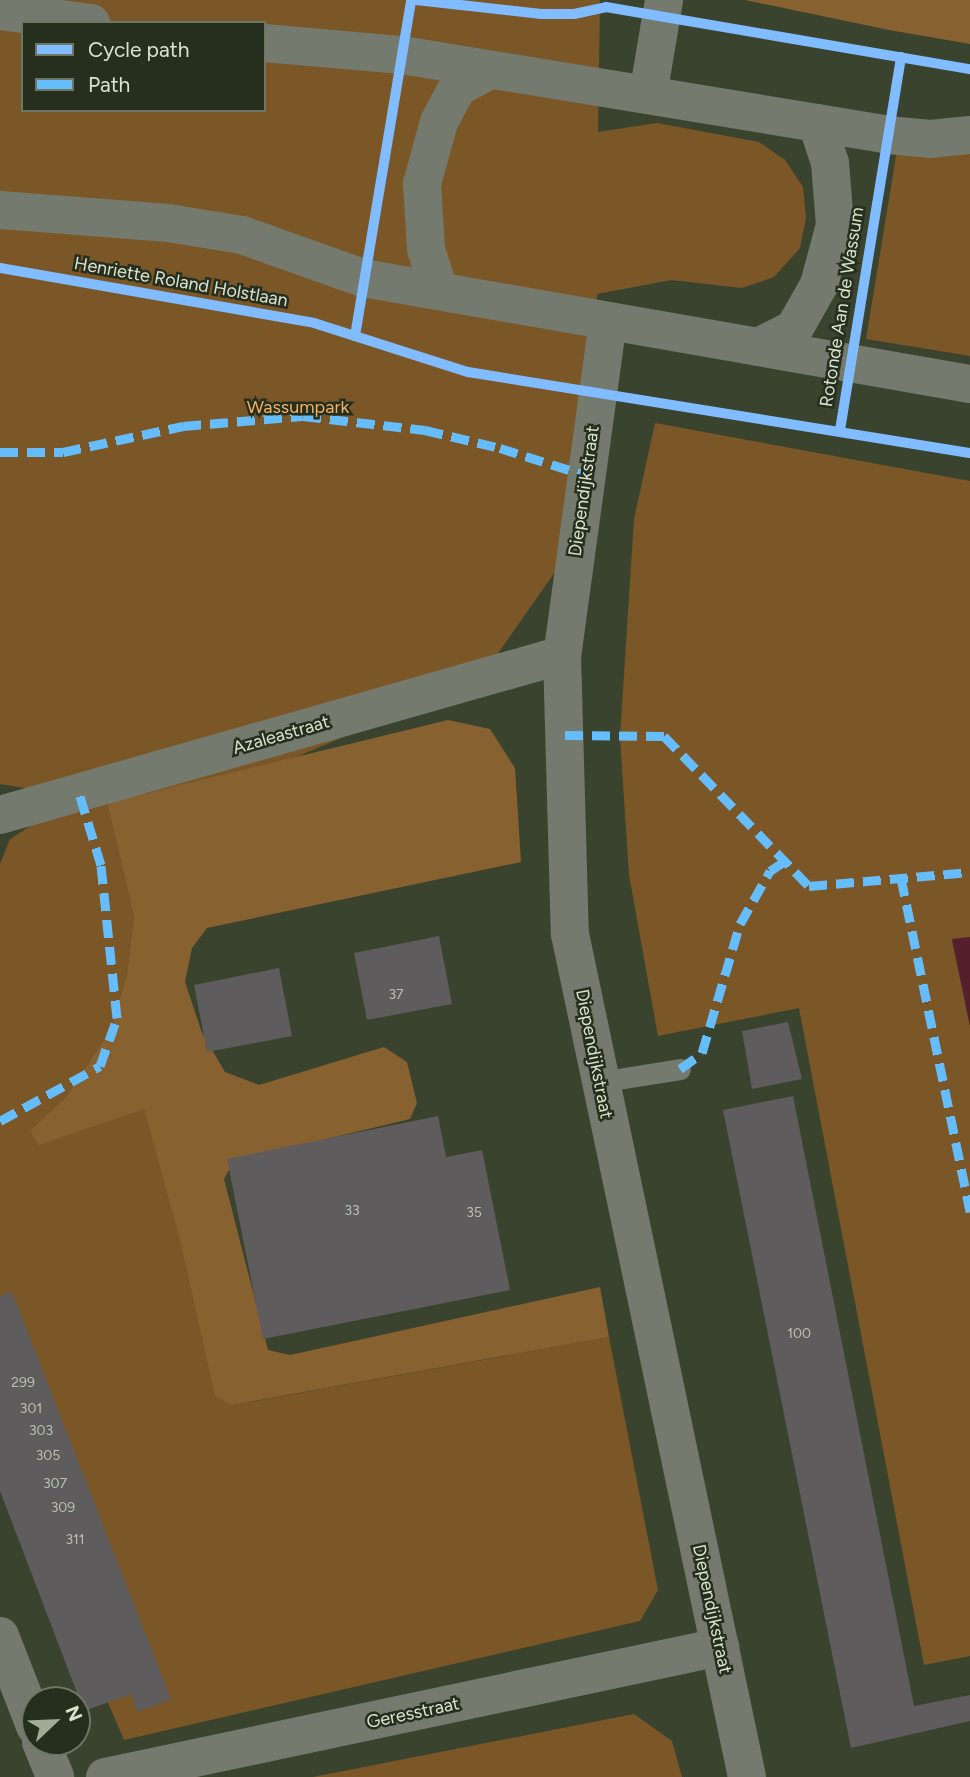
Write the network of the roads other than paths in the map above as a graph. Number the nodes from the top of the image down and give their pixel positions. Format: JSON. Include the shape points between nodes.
{"nodes":[{"id":1,"x":664,"y":0,"type":"edge"},
{"id":2,"x":0,"y":11,"type":"edge"},
{"id":3,"x":76,"y":21,"type":"edge"},
{"id":4,"x":266,"y":43,"type":"edge"},
{"id":5,"x":490,"y":70,"type":"junction"},
{"id":6,"x":648,"y":95,"type":"junction"},
{"id":7,"x":817,"y":123,"type":"junction"},
{"id":8,"x":970,"y":135,"type":"edge"},
{"id":9,"x":0,"y":210,"type":"edge"},
{"id":10,"x":439,"y":291,"type":"junction"},
{"id":11,"x":608,"y":321,"type":"junction"},
{"id":12,"x":758,"y":347,"type":"junction"},
{"id":13,"x":970,"y":384,"type":"edge"},
{"id":14,"x":562,"y":656,"type":"junction"},
{"id":15,"x":0,"y":815,"type":"edge"},
{"id":16,"x":680,"y":1069,"type":"dead end"},
{"id":17,"x":599,"y":1082,"type":"junction"},
{"id":18,"x":0,"y":1636,"type":"edge"},
{"id":19,"x":720,"y":1647,"type":"junction"},
{"id":20,"x":21,"y":1690,"type":"edge"},
{"id":21,"x":47,"y":1756,"type":"edge"},
{"id":22,"x":55,"y":1777,"type":"edge"},
{"id":23,"x":105,"y":1777,"type":"edge"},
{"id":24,"x":747,"y":1777,"type":"edge"}],
"edges":[{"from":1,"to":6,"type":"street"},
{"from":2,"to":3,"type":"street"},
{"from":4,"to":5,"type":"street","via":[[402,55]]},
{"from":5,"to":6,"type":"street"},
{"from":5,"to":10,"type":"street","via":[[457,88],[439,122],[422,184],[426,249]]},
{"from":6,"to":7,"type":"street"},
{"from":7,"to":8,"type":"street","via":[[930,139]]},
{"from":7,"to":12,"type":"street","name":"Rotonde Aan de Wassum","via":[[830,163],[835,225],[819,285],[794,329]]},
{"from":9,"to":10,"type":"street","via":[[168,223],[242,235],[363,278]]},
{"from":10,"to":11,"type":"street"},
{"from":11,"to":12,"type":"street"},
{"from":11,"to":14,"type":"street","name":"Diependijkstraat"},
{"from":12,"to":13,"type":"street"},
{"from":14,"to":15,"type":"street","name":"Azaleastraat"},
{"from":14,"to":17,"type":"street","name":"Diependijkstraat","via":[[570,934]]},
{"from":16,"to":17,"type":"lane"},
{"from":17,"to":19,"type":"street","name":"Diependijkstraat"},
{"from":18,"to":20,"type":"street"},
{"from":19,"to":23,"type":"street","name":"Geresstraat"},
{"from":19,"to":24,"type":"street","name":"Diependijkstraat"},
{"from":21,"to":22,"type":"street"}]}
